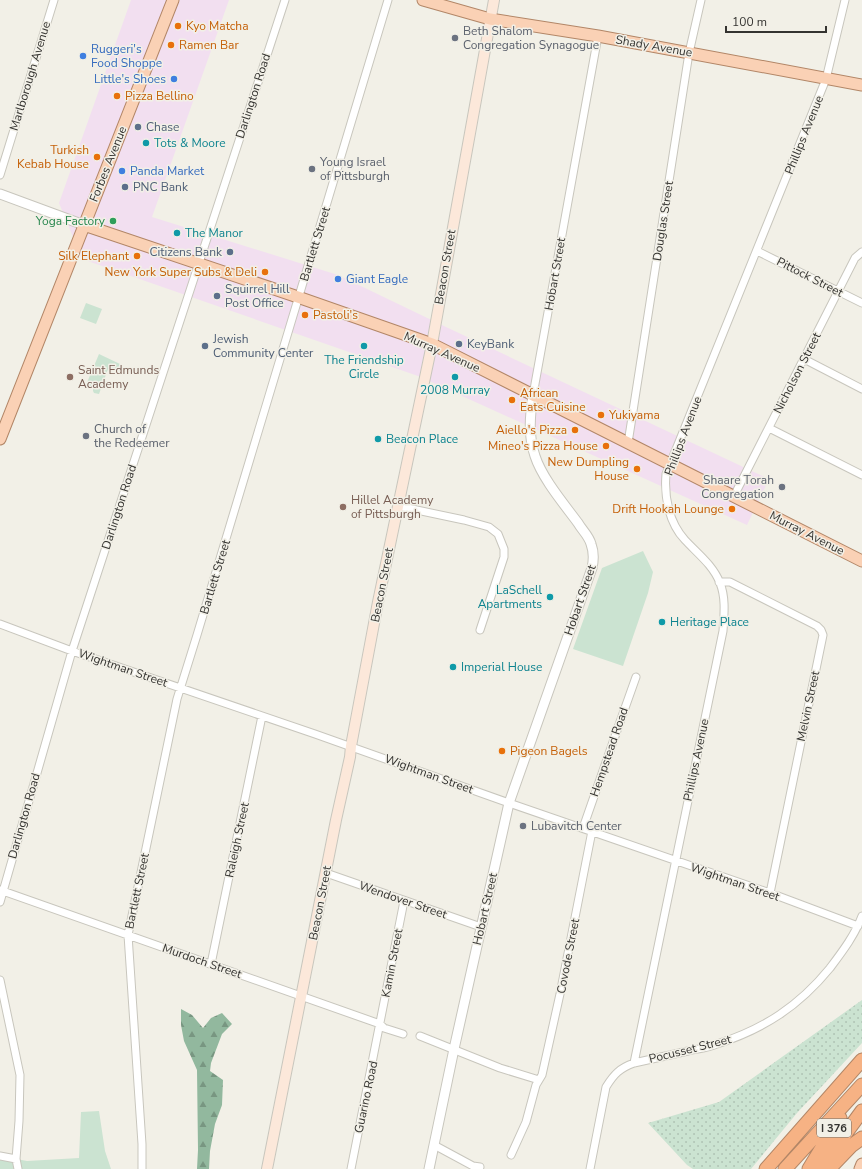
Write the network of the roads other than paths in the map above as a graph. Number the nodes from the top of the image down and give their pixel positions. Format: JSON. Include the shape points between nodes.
{"nodes":[{"id":1,"x":54,"y":0,"type":"edge"},
{"id":2,"x":173,"y":0,"type":"edge"},
{"id":3,"x":285,"y":0,"type":"edge"},
{"id":4,"x":388,"y":0,"type":"edge"},
{"id":5,"x":423,"y":0,"type":"edge"},
{"id":6,"x":494,"y":0,"type":"edge"},
{"id":7,"x":701,"y":0,"type":"edge"},
{"id":8,"x":845,"y":0,"type":"edge"},
{"id":9,"x":490,"y":19,"type":"junction"},
{"id":10,"x":598,"y":36,"type":"junction"},
{"id":11,"x":689,"y":53,"type":"junction"},
{"id":12,"x":826,"y":79,"type":"junction"},
{"id":13,"x":862,"y":86,"type":"edge"},
{"id":14,"x":0,"y":175,"type":"edge"},
{"id":15,"x":0,"y":194,"type":"edge"},
{"id":16,"x":84,"y":225,"type":"junction"},
{"id":17,"x":757,"y":251,"type":"junction"},
{"id":18,"x":862,"y":252,"type":"edge"},
{"id":19,"x":198,"y":263,"type":"junction"},
{"id":20,"x":838,"y":291,"type":"junction"},
{"id":21,"x":299,"y":297,"type":"junction"},
{"id":22,"x":862,"y":303,"type":"edge"},
{"id":23,"x":432,"y":344,"type":"junction"},
{"id":24,"x":804,"y":359,"type":"junction"},
{"id":25,"x":862,"y":389,"type":"edge"},
{"id":26,"x":533,"y":394,"type":"junction"},
{"id":27,"x":769,"y":428,"type":"junction"},
{"id":28,"x":0,"y":439,"type":"edge"},
{"id":29,"x":628,"y":443,"type":"junction"},
{"id":30,"x":670,"y":465,"type":"junction"},
{"id":31,"x":862,"y":475,"type":"edge"},
{"id":32,"x":734,"y":496,"type":"junction"},
{"id":33,"x":398,"y":506,"type":"junction"},
{"id":34,"x":862,"y":561,"type":"edge"},
{"id":35,"x":719,"y":582,"type":"junction"},
{"id":36,"x":0,"y":624,"type":"edge"},
{"id":37,"x":480,"y":630,"type":"dead end"},
{"id":38,"x":72,"y":651,"type":"junction"},
{"id":39,"x":636,"y":677,"type":"dead end"},
{"id":40,"x":180,"y":688,"type":"junction"},
{"id":41,"x":262,"y":716,"type":"junction"},
{"id":42,"x":350,"y":746,"type":"junction"},
{"id":43,"x":509,"y":803,"type":"junction"},
{"id":44,"x":583,"y":828,"type":"junction"},
{"id":45,"x":592,"y":831,"type":"junction"},
{"id":46,"x":675,"y":861,"type":"junction"},
{"id":47,"x":326,"y":873,"type":"junction"},
{"id":48,"x":2,"y":891,"type":"edge"},
{"id":49,"x":770,"y":893,"type":"junction"},
{"id":50,"x":404,"y":901,"type":"junction"},
{"id":51,"x":0,"y":902,"type":"edge"},
{"id":52,"x":862,"y":916,"type":"edge"},
{"id":53,"x":858,"y":926,"type":"junction"},
{"id":54,"x":481,"y":927,"type":"junction"},
{"id":55,"x":128,"y":935,"type":"junction"},
{"id":56,"x":211,"y":964,"type":"junction"},
{"id":57,"x":0,"y":980,"type":"edge"},
{"id":58,"x":301,"y":996,"type":"junction"},
{"id":59,"x":380,"y":1024,"type":"junction"},
{"id":60,"x":403,"y":1034,"type":"dead end"},
{"id":61,"x":420,"y":1036,"type":"dead end"},
{"id":62,"x":454,"y":1050,"type":"junction"},
{"id":63,"x":862,"y":1060,"type":"edge"},
{"id":64,"x":634,"y":1063,"type":"junction"},
{"id":65,"x":539,"y":1080,"type":"junction"},
{"id":66,"x":862,"y":1086,"type":"edge"},
{"id":67,"x":862,"y":1111,"type":"edge"},
{"id":68,"x":855,"y":1143,"type":"edge"},
{"id":69,"x":434,"y":1145,"type":"junction"},
{"id":70,"x":511,"y":1155,"type":"dead end"},
{"id":71,"x":0,"y":1156,"type":"edge"},
{"id":72,"x":16,"y":1159,"type":"junction"},
{"id":73,"x":862,"y":1164,"type":"edge"},
{"id":74,"x":480,"y":1167,"type":"dead end"},
{"id":75,"x":18,"y":1169,"type":"edge"},
{"id":76,"x":142,"y":1169,"type":"edge"},
{"id":77,"x":267,"y":1169,"type":"edge"},
{"id":78,"x":351,"y":1169,"type":"edge"},
{"id":79,"x":429,"y":1169,"type":"edge"},
{"id":80,"x":590,"y":1169,"type":"edge"},
{"id":81,"x":766,"y":1169,"type":"edge"},
{"id":82,"x":785,"y":1169,"type":"edge"},
{"id":83,"x":809,"y":1169,"type":"edge"},
{"id":84,"x":821,"y":1169,"type":"edge"},
{"id":85,"x":829,"y":1169,"type":"edge"},
{"id":86,"x":835,"y":1169,"type":"edge"},
{"id":87,"x":860,"y":1169,"type":"edge"}],
"edges":[{"from":1,"to":14,"type":"street","name":"Marlborough Avenue"},
{"from":2,"to":16,"type":"main road","name":"Forbes Avenue"},
{"from":3,"to":19,"type":"street","name":"Darlington Road"},
{"from":4,"to":21,"type":"street","name":"Bartlett Street"},
{"from":5,"to":9,"type":"main road","name":"Shady Avenue"},
{"from":6,"to":9,"type":"main road","name":"Beacon Street"},
{"from":7,"to":11,"type":"street","name":"Douglas Street"},
{"from":8,"to":12,"type":"street","name":"Phillips Avenue"},
{"from":9,"to":10,"type":"main road","name":"Shady Avenue"},
{"from":9,"to":23,"type":"main road","name":"Beacon Street"},
{"from":10,"to":11,"type":"main road","name":"Shady Avenue"},
{"from":10,"to":26,"type":"street","name":"Hobart Street"},
{"from":11,"to":12,"type":"main road","name":"Shady Avenue"},
{"from":11,"to":29,"type":"street","name":"Douglas Street"},
{"from":12,"to":13,"type":"main road","name":"Shady Avenue"},
{"from":12,"to":17,"type":"street","name":"Phillips Avenue"},
{"from":15,"to":16,"type":"street","name":"Murray Avenue"},
{"from":16,"to":19,"type":"main road","name":"Murray Avenue"},
{"from":16,"to":28,"type":"main road","name":"Forbes Avenue"},
{"from":17,"to":20,"type":"street","name":"Pittock Street"},
{"from":17,"to":30,"type":"street","name":"Phillips Avenue"},
{"from":18,"to":20,"type":"street","name":"Nicholson Street","via":[[855,258]]},
{"from":19,"to":21,"type":"main road","name":"Murray Avenue"},
{"from":19,"to":38,"type":"street","name":"Darlington Road"},
{"from":20,"to":22,"type":"street","name":"Pittock Street"},
{"from":20,"to":24,"type":"street","name":"Nicholson Street"},
{"from":21,"to":23,"type":"main road","name":"Murray Avenue"},
{"from":21,"to":40,"type":"street","name":"Bartlett Street"},
{"from":23,"to":26,"type":"main road","name":"Murray Avenue"},
{"from":23,"to":33,"type":"main road","name":"Beacon Street"},
{"from":24,"to":25,"type":"street"},
{"from":24,"to":27,"type":"street","name":"Nicholson Street"},
{"from":26,"to":29,"type":"main road","name":"Murray Avenue"},
{"from":26,"to":43,"type":"street","name":"Hobart Street","via":[[530,429],[534,455],[542,472],[591,542],[594,557]]},
{"from":27,"to":31,"type":"street"},
{"from":27,"to":32,"type":"street","name":"Nicholson Street"},
{"from":29,"to":30,"type":"main road","name":"Murray Avenue"},
{"from":30,"to":32,"type":"main road","name":"Murray Avenue"},
{"from":30,"to":35,"type":"street","name":"Phillips Avenue","via":[[665,487],[671,515],[684,538],[712,569]]},
{"from":32,"to":34,"type":"main road","name":"Murray Avenue"},
{"from":33,"to":37,"type":"street","via":[[489,527],[498,534],[504,549],[504,557]]},
{"from":33,"to":42,"type":"main road","name":"Beacon Street"},
{"from":35,"to":46,"type":"street","name":"Phillips Avenue","via":[[725,608],[723,631]]},
{"from":35,"to":49,"type":"street","name":"Melvin Street","via":[[730,582],[811,622],[823,635]]},
{"from":36,"to":38,"type":"street","name":"Wightman Street"},
{"from":38,"to":40,"type":"street","name":"Wightman Street"},
{"from":38,"to":48,"type":"street","name":"Darlington Road"},
{"from":39,"to":44,"type":"street","name":"Hempstead Road"},
{"from":40,"to":41,"type":"street","name":"Wightman Street"},
{"from":40,"to":55,"type":"street","name":"Bartlett Street"},
{"from":41,"to":42,"type":"street","name":"Wightman Street"},
{"from":41,"to":56,"type":"street","name":"Raleigh Street"},
{"from":42,"to":43,"type":"street","name":"Wightman Street"},
{"from":42,"to":47,"type":"main road","name":"Beacon Street","via":[[350,757]]},
{"from":43,"to":44,"type":"street","name":"Wightman Street"},
{"from":43,"to":54,"type":"street","name":"Hobart Street"},
{"from":44,"to":45,"type":"street","name":"Wightman Street"},
{"from":45,"to":46,"type":"street","name":"Wightman Street"},
{"from":45,"to":65,"type":"street","name":"Covode Street","via":[[560,994]]},
{"from":46,"to":49,"type":"street","name":"Wightman Street"},
{"from":46,"to":64,"type":"street","name":"Phillips Avenue"},
{"from":47,"to":50,"type":"street","name":"Wendover Street"},
{"from":47,"to":58,"type":"main road","name":"Beacon Street"},
{"from":48,"to":51,"type":"street","name":"Darlington Road"},
{"from":48,"to":55,"type":"street","name":"Murdoch Street"},
{"from":49,"to":53,"type":"street","name":"Wightman Street"},
{"from":50,"to":54,"type":"street","name":"Wendover Street"},
{"from":50,"to":59,"type":"street","name":"Kamin Street"},
{"from":52,"to":53,"type":"street","name":"Pocusset Street"},
{"from":53,"to":64,"type":"street","name":"Pocusset Street","via":[[818,982],[774,1019],[746,1034],[716,1045]]},
{"from":54,"to":62,"type":"street","name":"Hobart Street"},
{"from":55,"to":56,"type":"street","name":"Murdoch Street"},
{"from":55,"to":76,"type":"street","name":"Bartlett Street"},
{"from":56,"to":58,"type":"street","name":"Murdoch Street"},
{"from":57,"to":72,"type":"street","via":[[20,1076]]},
{"from":58,"to":59,"type":"street","name":"Murdoch Street"},
{"from":58,"to":77,"type":"main road","name":"Beacon Street"},
{"from":59,"to":60,"type":"street","name":"Murdoch Street","via":[[384,1028]]},
{"from":59,"to":78,"type":"street","name":"Guarino Road"},
{"from":61,"to":62,"type":"street"},
{"from":62,"to":65,"type":"street"},
{"from":62,"to":69,"type":"street","name":"Hobart Street"},
{"from":63,"to":81,"type":"highway"},
{"from":64,"to":80,"type":"street","name":"Pocusset Street","via":[[623,1067],[606,1087]]},
{"from":65,"to":70,"type":"street","name":"Covode Street","via":[[526,1122]]},
{"from":66,"to":82,"type":"highway"},
{"from":66,"to":83,"type":"highway","number":"I 376"},
{"from":67,"to":84,"type":"highway","number":"I 376"},
{"from":68,"to":85,"type":"highway"},
{"from":68,"to":86,"type":"highway"},
{"from":69,"to":74,"type":"street","via":[[473,1166]]},
{"from":69,"to":79,"type":"street","name":"Hobart Street"},
{"from":71,"to":72,"type":"street"},
{"from":72,"to":75,"type":"street"},
{"from":73,"to":87,"type":"main road"}]}
